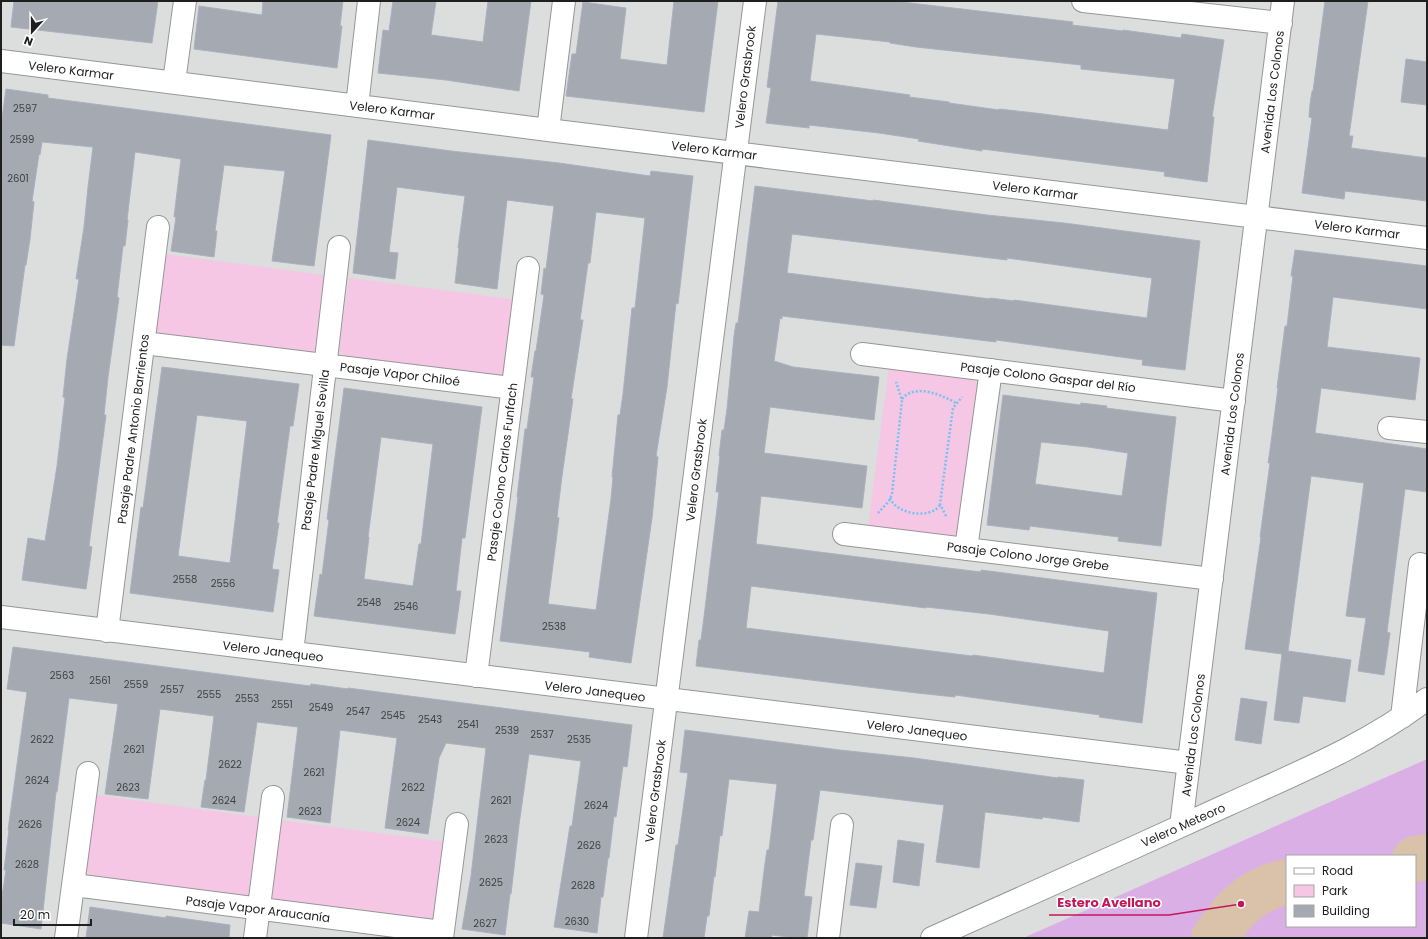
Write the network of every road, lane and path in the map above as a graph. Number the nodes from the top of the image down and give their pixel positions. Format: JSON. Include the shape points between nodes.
{"nodes":[{"id":1,"x":185,"y":1,"type":"edge"},
{"id":2,"x":369,"y":1,"type":"edge"},
{"id":3,"x":564,"y":1,"type":"edge"},
{"id":4,"x":755,"y":1,"type":"edge"},
{"id":5,"x":1083,"y":1,"type":"edge"},
{"id":6,"x":1283,"y":1,"type":"edge"},
{"id":7,"x":1281,"y":23,"type":"junction"},
{"id":8,"x":1,"y":61,"type":"edge"},
{"id":9,"x":174,"y":82,"type":"junction"},
{"id":10,"x":357,"y":106,"type":"junction"},
{"id":11,"x":548,"y":130,"type":"junction"},
{"id":12,"x":736,"y":153,"type":"junction"},
{"id":13,"x":1257,"y":217,"type":"junction"},
{"id":14,"x":158,"y":227,"type":"dead end"},
{"id":15,"x":1427,"y":238,"type":"edge"},
{"id":16,"x":339,"y":247,"type":"dead end"},
{"id":17,"x":528,"y":268,"type":"dead end"},
{"id":18,"x":144,"y":343,"type":"junction"},
{"id":19,"x":862,"y":354,"type":"dead end"},
{"id":20,"x":893,"y":358,"type":"junction"},
{"id":21,"x":325,"y":365,"type":"junction"},
{"id":22,"x":991,"y":370,"type":"junction"},
{"id":23,"x":512,"y":388,"type":"junction"},
{"id":24,"x":902,"y":400,"type":"junction"},
{"id":25,"x":1234,"y":400,"type":"junction"},
{"id":26,"x":956,"y":403,"type":"dead end"},
{"id":27,"x":1389,"y":428,"type":"dead end"},
{"id":28,"x":1427,"y":432,"type":"edge"},
{"id":29,"x":890,"y":498,"type":"junction"},
{"id":30,"x":940,"y":504,"type":"dead end"},
{"id":31,"x":844,"y":534,"type":"dead end"},
{"id":32,"x":868,"y":536,"type":"junction"},
{"id":33,"x":966,"y":549,"type":"junction"},
{"id":34,"x":1420,"y":564,"type":"dead end"},
{"id":35,"x":1212,"y":579,"type":"junction"},
{"id":36,"x":1,"y":617,"type":"edge"},
{"id":37,"x":108,"y":631,"type":"junction"},
{"id":38,"x":292,"y":653,"type":"junction"},
{"id":39,"x":476,"y":676,"type":"junction"},
{"id":40,"x":1427,"y":699,"type":"edge"},
{"id":41,"x":666,"y":700,"type":"junction"},
{"id":42,"x":1402,"y":716,"type":"junction"},
{"id":43,"x":1189,"y":763,"type":"junction"},
{"id":44,"x":88,"y":773,"type":"dead end"},
{"id":45,"x":273,"y":797,"type":"dead end"},
{"id":46,"x":457,"y":824,"type":"dead end"},
{"id":47,"x":842,"y":826,"type":"dead end"},
{"id":48,"x":1181,"y":826,"type":"junction"},
{"id":49,"x":74,"y":885,"type":"junction"},
{"id":50,"x":258,"y":909,"type":"junction"},
{"id":51,"x":442,"y":935,"type":"edge"},
{"id":52,"x":66,"y":938,"type":"edge"},
{"id":53,"x":255,"y":938,"type":"edge"},
{"id":54,"x":636,"y":938,"type":"edge"},
{"id":55,"x":828,"y":938,"type":"edge"},
{"id":56,"x":932,"y":938,"type":"edge"}],
"edges":[{"from":1,"to":9,"type":"street"},
{"from":2,"to":10,"type":"street"},
{"from":3,"to":11,"type":"street"},
{"from":4,"to":12,"type":"street","name":"Velero Grasbrook"},
{"from":5,"to":7,"type":"street"},
{"from":6,"to":7,"type":"street","name":"Avenida Los Colonos"},
{"from":7,"to":13,"type":"street","name":"Avenida Los Colonos"},
{"from":8,"to":9,"type":"street","name":"Velero Karmar"},
{"from":9,"to":10,"type":"street","name":"Velero Karmar"},
{"from":10,"to":11,"type":"street","name":"Velero Karmar"},
{"from":11,"to":12,"type":"street","name":"Velero Karmar"},
{"from":12,"to":13,"type":"street","name":"Velero Karmar"},
{"from":12,"to":41,"type":"street","name":"Velero Grasbrook"},
{"from":13,"to":15,"type":"street","name":"Velero Karmar"},
{"from":13,"to":25,"type":"street","name":"Avenida Los Colonos"},
{"from":14,"to":18,"type":"street","name":"Pasaje Padre Antonio Barrientos"},
{"from":16,"to":21,"type":"street","name":"Pasaje Padre Miguel Sevilla"},
{"from":17,"to":23,"type":"street","name":"Pasaje Colono Carlos Funfach"},
{"from":18,"to":21,"type":"street","name":"Pasaje Vapor Chiloé"},
{"from":18,"to":37,"type":"street","name":"Pasaje Padre Antonio Barrientos"},
{"from":19,"to":20,"type":"street","name":"Pasaje Colono Gaspar del Río"},
{"from":20,"to":22,"type":"street","name":"Pasaje Colono Gaspar del Río"},
{"from":20,"to":24,"type":"path","via":[[892,372]]},
{"from":21,"to":23,"type":"street","name":"Pasaje Vapor Chiloé"},
{"from":21,"to":38,"type":"street","name":"Pasaje Padre Miguel Sevilla"},
{"from":22,"to":25,"type":"street","name":"Pasaje Colono Gaspar del Río"},
{"from":22,"to":33,"type":"street"},
{"from":23,"to":39,"type":"street","name":"Pasaje Colono Carlos Funfach"},
{"from":24,"to":26,"type":"path","via":[[911,392],[929,391]]},
{"from":24,"to":29,"type":"path"},
{"from":25,"to":35,"type":"street","name":"Avenida Los Colonos"},
{"from":27,"to":28,"type":"street"},
{"from":29,"to":30,"type":"path","via":[[892,503],[900,508],[916,513],[931,512]]},
{"from":29,"to":32,"type":"path","via":[[876,517]]},
{"from":31,"to":32,"type":"street","name":"Pasaje Colono Jorge Grebe"},
{"from":32,"to":33,"type":"street","name":"Pasaje Colono Jorge Grebe"},
{"from":33,"to":35,"type":"street","name":"Pasaje Colono Jorge Grebe"},
{"from":34,"to":42,"type":"street"},
{"from":35,"to":43,"type":"street","name":"Avenida Los Colonos"},
{"from":36,"to":37,"type":"street","name":"Velero Janequeo"},
{"from":37,"to":38,"type":"street","name":"Velero Janequeo"},
{"from":38,"to":39,"type":"street","name":"Velero Janequeo"},
{"from":39,"to":41,"type":"street","name":"Velero Janequeo"},
{"from":40,"to":42,"type":"street","name":"Velero Meteoro"},
{"from":41,"to":43,"type":"street","name":"Velero Janequeo"},
{"from":41,"to":54,"type":"street","name":"Velero Grasbrook"},
{"from":42,"to":48,"type":"street","name":"Velero Meteoro","via":[[1349,748]]},
{"from":43,"to":48,"type":"street","name":"Avenida Los Colonos"},
{"from":44,"to":49,"type":"street"},
{"from":45,"to":50,"type":"street"},
{"from":46,"to":51,"type":"street"},
{"from":47,"to":55,"type":"street"},
{"from":48,"to":56,"type":"street","name":"Velero Meteoro"},
{"from":49,"to":50,"type":"street","name":"Pasaje Vapor Araucanía"},
{"from":49,"to":52,"type":"street"},
{"from":50,"to":51,"type":"street","name":"Pasaje Vapor Araucanía"},
{"from":50,"to":53,"type":"street"}]}
